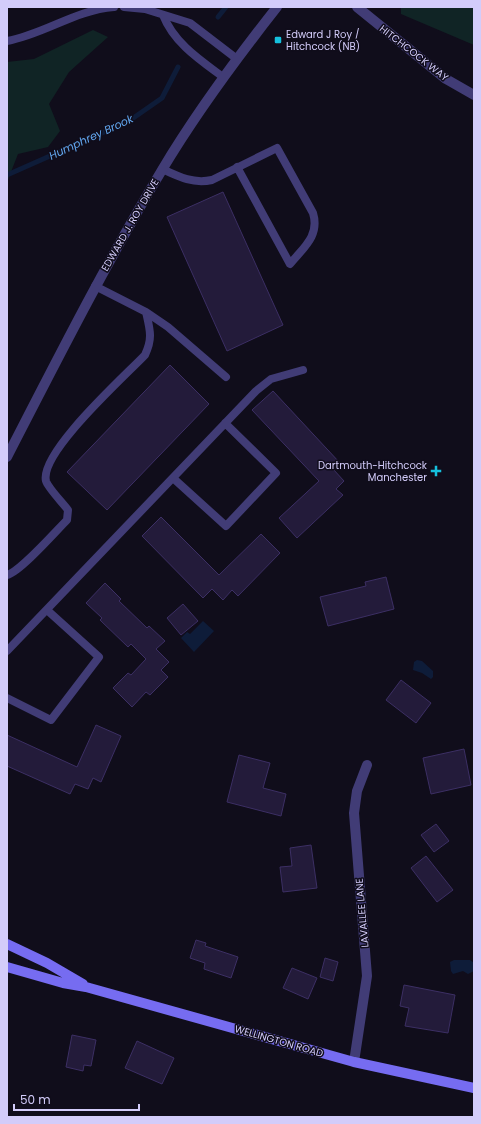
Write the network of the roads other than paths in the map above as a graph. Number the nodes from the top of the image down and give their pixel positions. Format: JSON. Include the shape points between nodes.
{"nodes":[{"id":1,"x":114,"y":7,"type":"edge"},
{"id":2,"x":124,"y":7,"type":"edge"},
{"id":3,"x":277,"y":7,"type":"edge"},
{"id":4,"x":357,"y":7,"type":"edge"},
{"id":5,"x":163,"y":15,"type":"junction"},
{"id":6,"x":7,"y":41,"type":"edge"},
{"id":7,"x":237,"y":58,"type":"junction"},
{"id":8,"x":223,"y":78,"type":"junction"},
{"id":9,"x":474,"y":95,"type":"edge"},
{"id":10,"x":237,"y":168,"type":"junction"},
{"id":11,"x":162,"y":169,"type":"junction"},
{"id":12,"x":95,"y":286,"type":"junction"},
{"id":13,"x":146,"y":312,"type":"junction"},
{"id":14,"x":303,"y":370,"type":"dead end"},
{"id":15,"x":226,"y":377,"type":"dead end"},
{"id":16,"x":225,"y":423,"type":"junction"},
{"id":17,"x":7,"y":457,"type":"edge"},
{"id":18,"x":173,"y":478,"type":"junction"},
{"id":19,"x":7,"y":575,"type":"edge"},
{"id":20,"x":47,"y":610,"type":"junction"},
{"id":21,"x":7,"y":651,"type":"edge"},
{"id":22,"x":7,"y":698,"type":"edge"},
{"id":23,"x":367,"y":765,"type":"dead end"},
{"id":24,"x":7,"y":944,"type":"edge"},
{"id":25,"x":7,"y":967,"type":"edge"},
{"id":26,"x":86,"y":986,"type":"junction"},
{"id":27,"x":354,"y":1062,"type":"junction"},
{"id":28,"x":474,"y":1088,"type":"edge"}],
"edges":[{"from":1,"to":6,"type":"lane","via":[[82,13],[35,34]]},
{"from":2,"to":5,"type":"lane","via":[[146,9]]},
{"from":3,"to":7,"type":"street","name":"EDWARD J. ROY DRIVE"},
{"from":4,"to":9,"type":"street","name":"HITCHCOCK WAY","via":[[440,74]]},
{"from":5,"to":7,"type":"lane","via":[[190,23]]},
{"from":5,"to":8,"type":"lane","via":[[178,41]]},
{"from":7,"to":8,"type":"street","name":"EDWARD J. ROY DRIVE"},
{"from":8,"to":11,"type":"street","name":"EDWARD J. ROY DRIVE"},
{"from":10,"to":10,"type":"lane","via":[[260,209],[290,264],[313,234],[316,223],[277,148]]},
{"from":10,"to":11,"type":"lane","via":[[212,180],[201,182],[190,181]]},
{"from":11,"to":12,"type":"street","name":"EDWARD J. ROY DRIVE"},
{"from":12,"to":13,"type":"lane"},
{"from":12,"to":17,"type":"street","name":"EDWARD J. ROY DRIVE"},
{"from":13,"to":15,"type":"lane","via":[[168,327]]},
{"from":13,"to":19,"type":"lane","via":[[151,336],[145,355],[64,440],[45,473],[46,482],[68,510],[67,520],[22,565]]},
{"from":14,"to":16,"type":"lane","via":[[278,376],[267,382]]},
{"from":16,"to":18,"type":"lane"},
{"from":16,"to":18,"type":"lane","via":[[276,473],[226,526]]},
{"from":18,"to":20,"type":"lane"},
{"from":20,"to":21,"type":"lane"},
{"from":20,"to":22,"type":"lane","via":[[99,657],[51,720]]},
{"from":23,"to":27,"type":"street","name":"LAVALLEE LANE","via":[[357,791],[354,813],[367,976]]},
{"from":24,"to":26,"type":"main road","name":"WELLINGTON ROAD","via":[[47,963]]},
{"from":25,"to":26,"type":"main road","name":"WELLINGTON ROAD","via":[[63,984]]},
{"from":26,"to":27,"type":"main road","name":"WELLINGTON ROAD"},
{"from":27,"to":28,"type":"main road","name":"WELLINGTON ROAD"}]}
